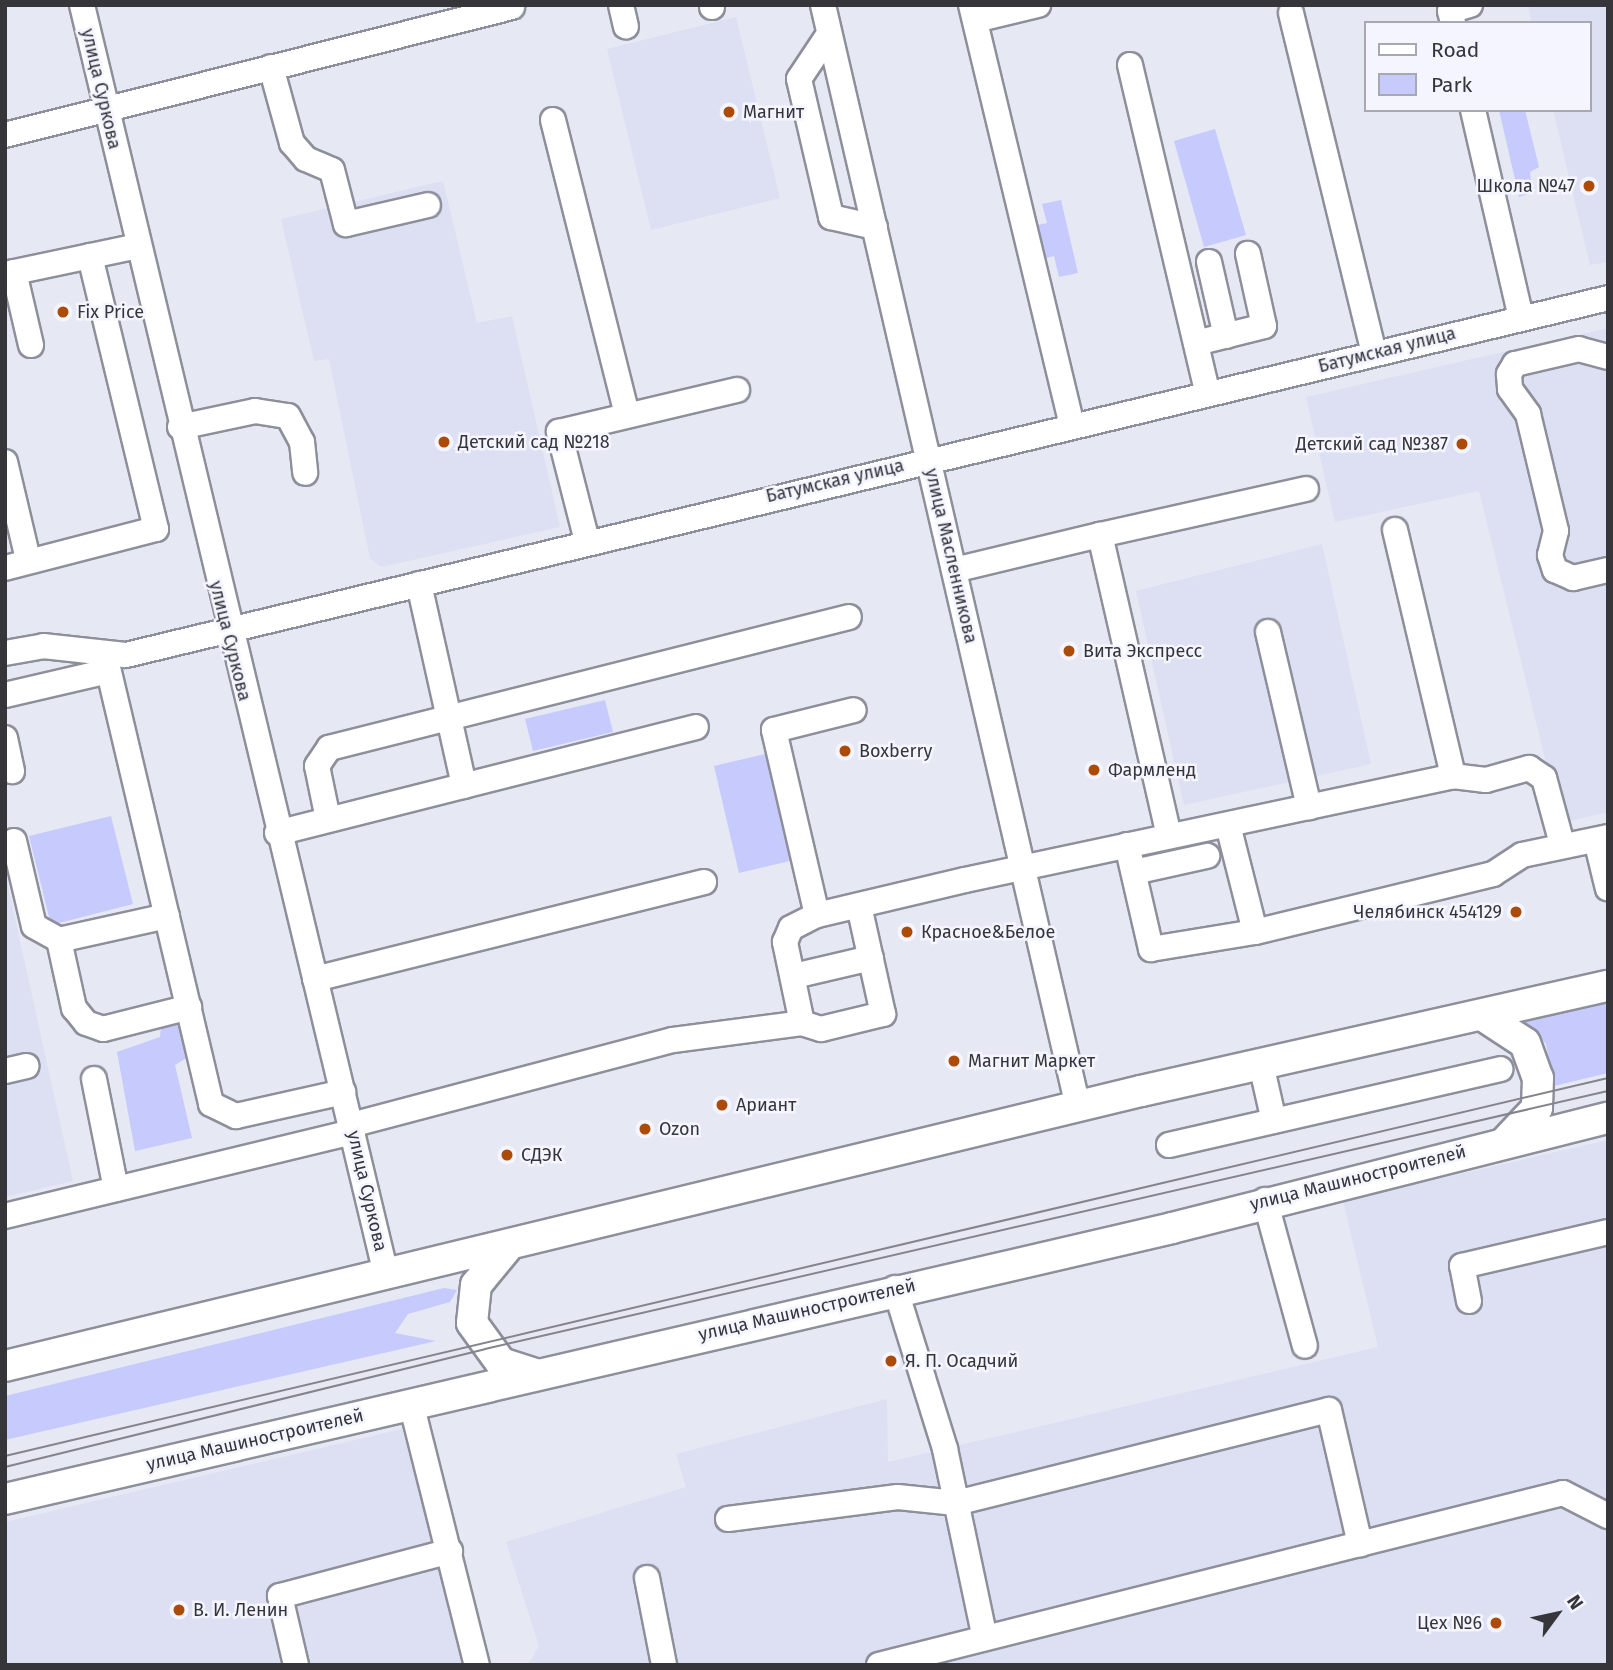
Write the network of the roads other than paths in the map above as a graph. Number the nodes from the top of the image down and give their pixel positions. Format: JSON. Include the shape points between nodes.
{"nodes":[{"id":1,"x":82,"y":5,"type":"edge"},
{"id":2,"x":823,"y":5,"type":"edge"},
{"id":3,"x":1038,"y":5,"type":"edge"},
{"id":4,"x":1470,"y":5,"type":"edge"},
{"id":5,"x":512,"y":7,"type":"dead end"},
{"id":6,"x":973,"y":13,"type":"edge"},
{"id":7,"x":1291,"y":13,"type":"dead end"},
{"id":8,"x":1452,"y":21,"type":"edge"},
{"id":9,"x":830,"y":34,"type":"junction"},
{"id":10,"x":1130,"y":65,"type":"dead end"},
{"id":11,"x":271,"y":67,"type":"junction"},
{"id":12,"x":106,"y":110,"type":"junction"},
{"id":13,"x":1473,"y":112,"type":"edge"},
{"id":14,"x":553,"y":120,"type":"dead end"},
{"id":15,"x":5,"y":135,"type":"edge"},
{"id":16,"x":428,"y":205,"type":"dead end"},
{"id":17,"x":875,"y":227,"type":"junction"},
{"id":18,"x":138,"y":246,"type":"junction"},
{"id":19,"x":1248,"y":254,"type":"dead end"},
{"id":20,"x":90,"y":256,"type":"junction"},
{"id":21,"x":1209,"y":261,"type":"dead end"},
{"id":22,"x":10,"y":273,"type":"edge"},
{"id":23,"x":1608,"y":298,"type":"edge"},
{"id":24,"x":1521,"y":318,"type":"junction"},
{"id":25,"x":1226,"y":336,"type":"junction"},
{"id":26,"x":1196,"y":343,"type":"junction"},
{"id":27,"x":31,"y":345,"type":"dead end"},
{"id":28,"x":1374,"y":353,"type":"junction"},
{"id":29,"x":1608,"y":357,"type":"edge"},
{"id":30,"x":737,"y":390,"type":"dead end"},
{"id":31,"x":1208,"y":394,"type":"junction"},
{"id":32,"x":628,"y":414,"type":"junction"},
{"id":33,"x":1072,"y":426,"type":"junction"},
{"id":34,"x":180,"y":427,"type":"junction"},
{"id":35,"x":928,"y":460,"type":"junction"},
{"id":36,"x":5,"y":462,"type":"edge"},
{"id":37,"x":305,"y":473,"type":"dead end"},
{"id":38,"x":1306,"y":489,"type":"dead end"},
{"id":39,"x":1395,"y":530,"type":"dead end"},
{"id":40,"x":1100,"y":535,"type":"junction"},
{"id":41,"x":587,"y":541,"type":"junction"},
{"id":42,"x":16,"y":564,"type":"edge"},
{"id":43,"x":954,"y":570,"type":"junction"},
{"id":44,"x":1608,"y":570,"type":"edge"},
{"id":45,"x":419,"y":584,"type":"junction"},
{"id":46,"x":849,"y":617,"type":"dead end"},
{"id":47,"x":227,"y":630,"type":"junction"},
{"id":48,"x":1268,"y":632,"type":"dead end"},
{"id":49,"x":5,"y":653,"type":"edge"},
{"id":50,"x":107,"y":663,"type":"junction"},
{"id":51,"x":5,"y":695,"type":"edge"},
{"id":52,"x":854,"y":710,"type":"dead end"},
{"id":53,"x":449,"y":717,"type":"junction"},
{"id":54,"x":696,"y":727,"type":"dead end"},
{"id":55,"x":5,"y":738,"type":"edge"},
{"id":56,"x":12,"y":771,"type":"dead end"},
{"id":57,"x":1453,"y":776,"type":"junction"},
{"id":58,"x":464,"y":786,"type":"junction"},
{"id":59,"x":1309,"y":807,"type":"junction"},
{"id":60,"x":328,"y":820,"type":"junction"},
{"id":61,"x":1228,"y":825,"type":"junction"},
{"id":62,"x":277,"y":833,"type":"junction"},
{"id":63,"x":1169,"y":836,"type":"junction"},
{"id":64,"x":1602,"y":839,"type":"edge"},
{"id":65,"x":15,"y":841,"type":"dead end"},
{"id":66,"x":1562,"y":844,"type":"junction"},
{"id":67,"x":1127,"y":845,"type":"junction"},
{"id":68,"x":1207,"y":856,"type":"dead end"},
{"id":69,"x":1023,"y":867,"type":"junction"},
{"id":70,"x":1133,"y":872,"type":"junction"},
{"id":71,"x":704,"y":882,"type":"dead end"},
{"id":72,"x":1608,"y":889,"type":"edge"},
{"id":73,"x":859,"y":906,"type":"junction"},
{"id":74,"x":817,"y":915,"type":"junction"},
{"id":75,"x":167,"y":916,"type":"junction"},
{"id":76,"x":1255,"y":932,"type":"junction"},
{"id":77,"x":59,"y":940,"type":"junction"},
{"id":78,"x":871,"y":958,"type":"junction"},
{"id":79,"x":794,"y":976,"type":"junction"},
{"id":80,"x":314,"y":979,"type":"junction"},
{"id":81,"x":1608,"y":986,"type":"edge"},
{"id":82,"x":188,"y":1007,"type":"junction"},
{"id":83,"x":1482,"y":1015,"type":"junction"},
{"id":84,"x":802,"y":1023,"type":"junction"},
{"id":85,"x":1261,"y":1064,"type":"junction"},
{"id":86,"x":1500,"y":1069,"type":"dead end"},
{"id":87,"x":94,"y":1079,"type":"dead end"},
{"id":88,"x":343,"y":1092,"type":"junction"},
{"id":89,"x":1077,"y":1107,"type":"junction"},
{"id":90,"x":1608,"y":1118,"type":"edge"},
{"id":91,"x":1274,"y":1121,"type":"junction"},
{"id":92,"x":352,"y":1128,"type":"junction"},
{"id":93,"x":1505,"y":1142,"type":"junction"},
{"id":94,"x":1170,"y":1145,"type":"dead end"},
{"id":95,"x":116,"y":1189,"type":"junction"},
{"id":96,"x":1265,"y":1200,"type":"junction"},
{"id":97,"x":5,"y":1216,"type":"edge"},
{"id":98,"x":1608,"y":1231,"type":"edge"},
{"id":99,"x":505,"y":1250,"type":"junction"},
{"id":100,"x":386,"y":1274,"type":"junction"},
{"id":101,"x":895,"y":1289,"type":"junction"},
{"id":102,"x":1469,"y":1301,"type":"dead end"},
{"id":103,"x":1305,"y":1346,"type":"dead end"},
{"id":104,"x":5,"y":1366,"type":"edge"},
{"id":105,"x":535,"y":1374,"type":"junction"},
{"id":106,"x":411,"y":1403,"type":"junction"},
{"id":107,"x":5,"y":1499,"type":"edge"},
{"id":108,"x":956,"y":1503,"type":"junction"},
{"id":109,"x":1608,"y":1516,"type":"edge"},
{"id":110,"x":728,"y":1520,"type":"dead end"},
{"id":111,"x":1360,"y":1544,"type":"junction"},
{"id":112,"x":450,"y":1551,"type":"junction"},
{"id":113,"x":647,"y":1578,"type":"dead end"},
{"id":114,"x":985,"y":1638,"type":"junction"},
{"id":115,"x":296,"y":1665,"type":"edge"},
{"id":116,"x":477,"y":1665,"type":"edge"},
{"id":117,"x":664,"y":1665,"type":"edge"},
{"id":118,"x":878,"y":1665,"type":"edge"}],
"edges":[{"from":1,"to":12,"type":"street","name":"улица Суркова"},
{"from":2,"to":9,"type":"street","name":"улица Масленникова"},
{"from":3,"to":6,"type":"street"},
{"from":4,"to":8,"type":"street","via":[[1450,11]]},
{"from":5,"to":11,"type":"street"},
{"from":6,"to":33,"type":"street"},
{"from":7,"to":28,"type":"street"},
{"from":9,"to":17,"type":"street","name":"улица Масленникова"},
{"from":9,"to":17,"type":"street","via":[[799,79],[828,205],[831,217]]},
{"from":10,"to":26,"type":"street"},
{"from":11,"to":12,"type":"street"},
{"from":11,"to":16,"type":"street","via":[[292,143],[332,170],[346,224]]},
{"from":12,"to":15,"type":"street"},
{"from":12,"to":18,"type":"street","name":"улица Суркова"},
{"from":13,"to":24,"type":"street"},
{"from":14,"to":32,"type":"street"},
{"from":17,"to":35,"type":"street","name":"улица Масленникова"},
{"from":18,"to":20,"type":"street"},
{"from":18,"to":34,"type":"street","name":"улица Суркова"},
{"from":19,"to":25,"type":"street","via":[[1264,326]]},
{"from":20,"to":22,"type":"street"},
{"from":20,"to":42,"type":"street","via":[[156,529]]},
{"from":21,"to":25,"type":"street"},
{"from":22,"to":27,"type":"street"},
{"from":23,"to":24,"type":"street","name":"Батумская улица"},
{"from":24,"to":28,"type":"street","name":"Батумская улица"},
{"from":25,"to":26,"type":"street"},
{"from":26,"to":31,"type":"street"},
{"from":28,"to":31,"type":"street","name":"Батумская улица"},
{"from":29,"to":44,"type":"street","via":[[1579,349],[1515,364],[1509,374],[1531,427],[1556,531],[1550,555],[1555,570],[1573,578]]},
{"from":30,"to":32,"type":"street"},
{"from":31,"to":33,"type":"street","name":"Батумская улица"},
{"from":32,"to":41,"type":"street","via":[[559,432]]},
{"from":33,"to":35,"type":"street","name":"Батумская улица"},
{"from":34,"to":37,"type":"street","via":[[255,411],[288,416],[300,434]]},
{"from":34,"to":47,"type":"street","name":"улица Суркова"},
{"from":35,"to":41,"type":"street","name":"Батумская улица"},
{"from":35,"to":43,"type":"street","name":"улица Масленникова"},
{"from":36,"to":42,"type":"street"},
{"from":38,"to":40,"type":"street"},
{"from":39,"to":57,"type":"street"},
{"from":40,"to":43,"type":"street"},
{"from":40,"to":63,"type":"street"},
{"from":41,"to":45,"type":"street","name":"Батумская улица"},
{"from":43,"to":69,"type":"street","name":"улица Масленникова"},
{"from":45,"to":47,"type":"street","name":"Батумская улица"},
{"from":45,"to":53,"type":"street"},
{"from":46,"to":53,"type":"street"},
{"from":47,"to":50,"type":"street","name":"Батумская улица"},
{"from":47,"to":62,"type":"street","name":"улица Суркова"},
{"from":48,"to":59,"type":"street"},
{"from":49,"to":50,"type":"street","via":[[43,646]]},
{"from":50,"to":51,"type":"street","name":"Батумская улица"},
{"from":50,"to":75,"type":"street"},
{"from":52,"to":74,"type":"street","via":[[774,730]]},
{"from":53,"to":58,"type":"street"},
{"from":53,"to":60,"type":"street","via":[[328,748],[317,765]]},
{"from":54,"to":58,"type":"street"},
{"from":55,"to":56,"type":"street"},
{"from":57,"to":59,"type":"street"},
{"from":57,"to":66,"type":"street","via":[[1486,780],[1529,768],[1544,778]]},
{"from":58,"to":60,"type":"street"},
{"from":59,"to":61,"type":"street"},
{"from":60,"to":62,"type":"street"},
{"from":61,"to":63,"type":"street"},
{"from":61,"to":76,"type":"street"},
{"from":62,"to":80,"type":"street","name":"улица Суркова"},
{"from":63,"to":67,"type":"street"},
{"from":64,"to":66,"type":"street"},
{"from":64,"to":72,"type":"street"},
{"from":65,"to":77,"type":"street","via":[[34,926]]},
{"from":66,"to":76,"type":"street","via":[[1522,855],[1493,874]]},
{"from":67,"to":69,"type":"street"},
{"from":67,"to":70,"type":"street"},
{"from":68,"to":70,"type":"street"},
{"from":69,"to":73,"type":"street"},
{"from":69,"to":89,"type":"street","name":"улица Масленникова"},
{"from":70,"to":76,"type":"street","via":[[1151,949]]},
{"from":71,"to":80,"type":"street"},
{"from":73,"to":74,"type":"street"},
{"from":73,"to":78,"type":"street"},
{"from":74,"to":79,"type":"street","via":[[790,928],[785,942]]},
{"from":75,"to":77,"type":"street"},
{"from":75,"to":82,"type":"street"},
{"from":77,"to":82,"type":"street","via":[[74,1008],[86,1023],[103,1029]]},
{"from":78,"to":79,"type":"street"},
{"from":78,"to":84,"type":"street","via":[[883,1014],[821,1029]]},
{"from":79,"to":84,"type":"street"},
{"from":80,"to":88,"type":"street","name":"улица Суркова"},
{"from":81,"to":83,"type":"main road"},
{"from":82,"to":88,"type":"street","via":[[211,1104],[221,1113],[236,1116]]},
{"from":83,"to":85,"type":"main road"},
{"from":83,"to":93,"type":"main road","via":[[1525,1043],[1538,1078],[1536,1108]]},
{"from":84,"to":92,"type":"street","via":[[766,1033],[673,1041]]},
{"from":85,"to":89,"type":"main road"},
{"from":85,"to":91,"type":"street"},
{"from":86,"to":91,"type":"street"},
{"from":87,"to":95,"type":"street"},
{"from":88,"to":92,"type":"street","name":"улица Суркова"},
{"from":89,"to":99,"type":"main road"},
{"from":90,"to":93,"type":"main road","name":"улица Машиностроителей"},
{"from":91,"to":94,"type":"street"},
{"from":92,"to":95,"type":"street"},
{"from":92,"to":100,"type":"street","name":"улица Суркова"},
{"from":93,"to":96,"type":"main road","name":"улица Машиностроителей"},
{"from":95,"to":97,"type":"street"},
{"from":96,"to":101,"type":"main road","name":"улица Машиностроителей","via":[[1171,1228]]},
{"from":96,"to":103,"type":"street"},
{"from":98,"to":102,"type":"street","via":[[1462,1266]]},
{"from":99,"to":100,"type":"main road"},
{"from":99,"to":105,"type":"main road","via":[[476,1285],[472,1323],[501,1363]]},
{"from":100,"to":104,"type":"main road"},
{"from":101,"to":105,"type":"main road","name":"улица Машиностроителей"},
{"from":101,"to":108,"type":"street"},
{"from":105,"to":106,"type":"main road","name":"улица Машиностроителей"},
{"from":106,"to":107,"type":"main road","name":"улица Машиностроителей"},
{"from":106,"to":112,"type":"street"},
{"from":108,"to":110,"type":"street","via":[[898,1497]]},
{"from":108,"to":111,"type":"street","via":[[1329,1410]]},
{"from":108,"to":114,"type":"street"},
{"from":109,"to":111,"type":"street","via":[[1563,1493]]},
{"from":111,"to":114,"type":"street"},
{"from":112,"to":115,"type":"street","via":[[280,1595]]},
{"from":112,"to":116,"type":"street"},
{"from":113,"to":117,"type":"street"},
{"from":114,"to":118,"type":"street"}]}
